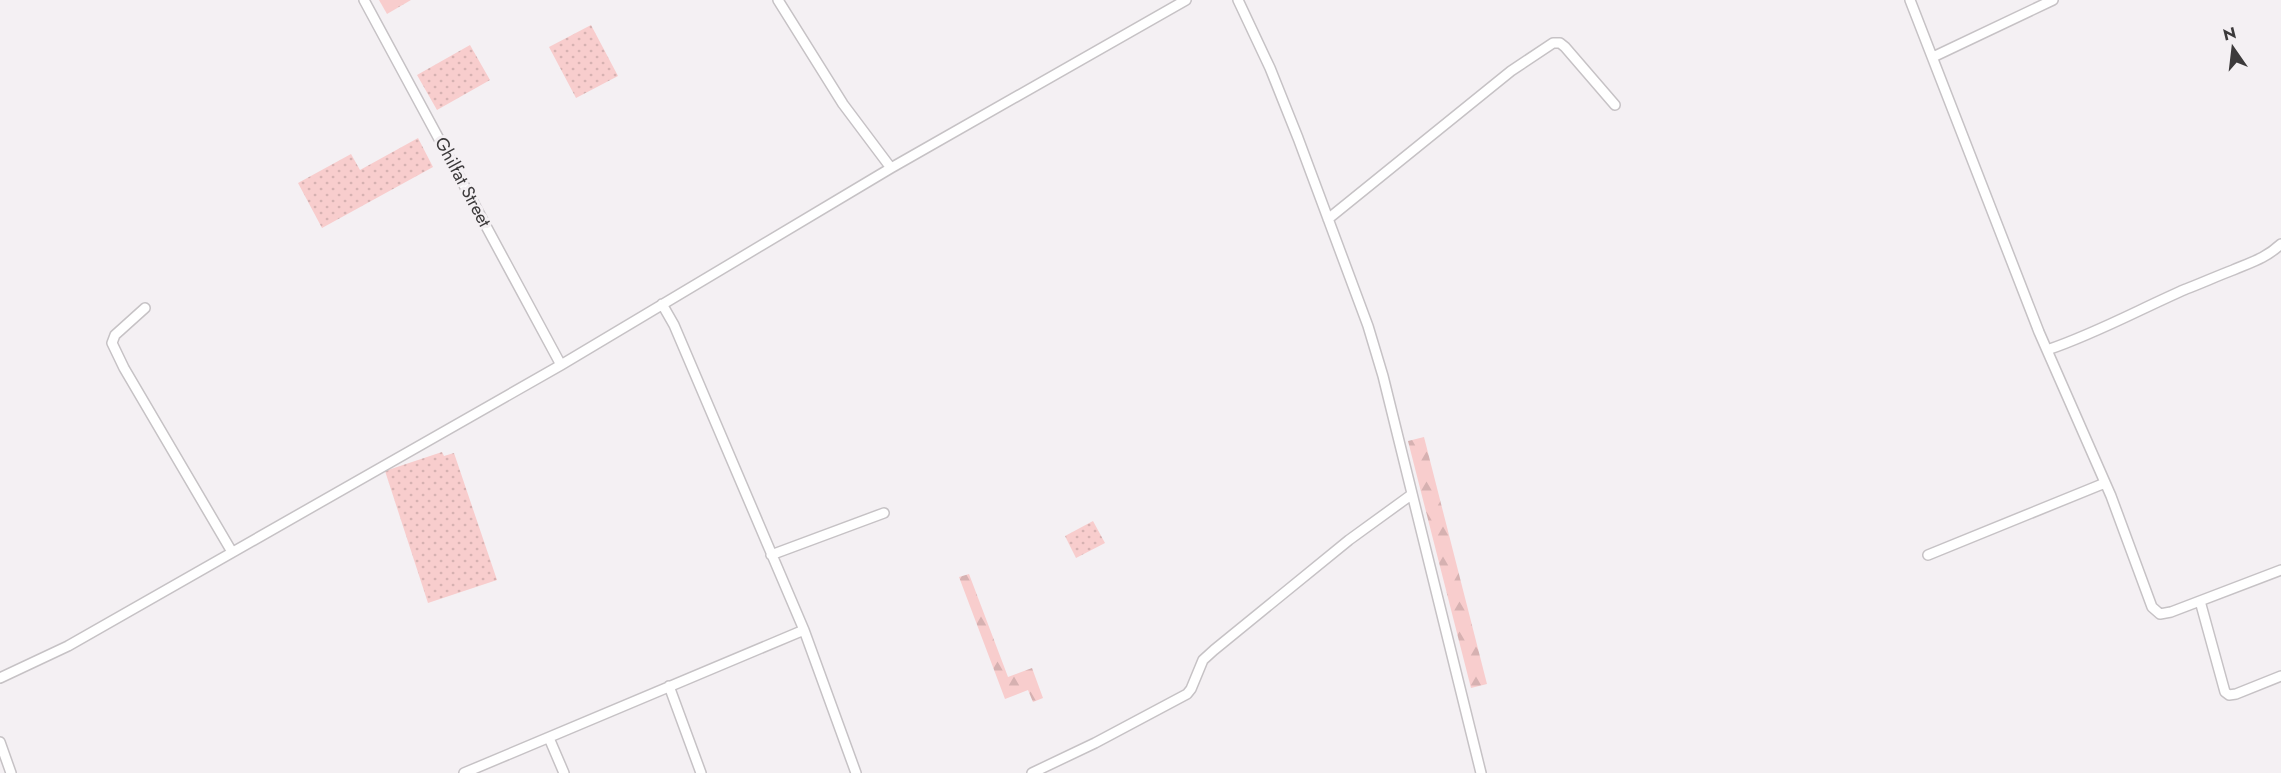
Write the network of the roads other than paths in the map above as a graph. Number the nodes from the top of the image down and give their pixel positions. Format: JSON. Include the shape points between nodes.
{"nodes":[{"id":1,"x":364,"y":0,"type":"edge"},
{"id":2,"x":778,"y":0,"type":"edge"},
{"id":3,"x":1186,"y":0,"type":"edge"},
{"id":4,"x":1238,"y":0,"type":"edge"},
{"id":5,"x":1910,"y":0,"type":"edge"},
{"id":6,"x":2053,"y":0,"type":"edge"},
{"id":7,"x":1933,"y":57,"type":"junction"},
{"id":8,"x":1616,"y":105,"type":"dead end"},
{"id":9,"x":891,"y":168,"type":"junction"},
{"id":10,"x":1328,"y":219,"type":"junction"},
{"id":11,"x":2281,"y":244,"type":"edge"},
{"id":12,"x":662,"y":304,"type":"junction"},
{"id":13,"x":145,"y":308,"type":"dead end"},
{"id":14,"x":2047,"y":350,"type":"junction"},
{"id":15,"x":561,"y":364,"type":"junction"},
{"id":16,"x":2105,"y":483,"type":"junction"},
{"id":17,"x":1411,"y":495,"type":"junction"},
{"id":18,"x":884,"y":513,"type":"dead end"},
{"id":19,"x":232,"y":552,"type":"junction"},
{"id":20,"x":771,"y":555,"type":"junction"},
{"id":21,"x":1928,"y":555,"type":"dead end"},
{"id":22,"x":2281,"y":570,"type":"edge"},
{"id":23,"x":2200,"y":602,"type":"junction"},
{"id":24,"x":804,"y":630,"type":"junction"},
{"id":25,"x":2281,"y":676,"type":"edge"},
{"id":26,"x":0,"y":678,"type":"edge"},
{"id":27,"x":669,"y":686,"type":"junction"},
{"id":28,"x":549,"y":738,"type":"junction"},
{"id":29,"x":0,"y":742,"type":"edge"},
{"id":30,"x":11,"y":773,"type":"edge"},
{"id":31,"x":464,"y":773,"type":"edge"},
{"id":32,"x":564,"y":773,"type":"edge"},
{"id":33,"x":701,"y":773,"type":"edge"},
{"id":34,"x":856,"y":773,"type":"edge"},
{"id":35,"x":1032,"y":773,"type":"edge"},
{"id":36,"x":1481,"y":773,"type":"edge"}],
"edges":[{"from":1,"to":15,"type":"street","name":"Ghilfat Street"},
{"from":2,"to":9,"type":"street","via":[[843,104]]},
{"from":3,"to":9,"type":"street"},
{"from":4,"to":10,"type":"street","via":[[1270,68]]},
{"from":5,"to":7,"type":"street"},
{"from":6,"to":7,"type":"street"},
{"from":7,"to":14,"type":"street"},
{"from":8,"to":10,"type":"street","via":[[1565,47],[1553,43],[1511,70]]},
{"from":9,"to":12,"type":"street"},
{"from":10,"to":17,"type":"street","via":[[1368,326]]},
{"from":11,"to":14,"type":"street","via":[[2254,263]]},
{"from":12,"to":15,"type":"street"},
{"from":12,"to":20,"type":"street"},
{"from":13,"to":19,"type":"street","via":[[112,343]]},
{"from":14,"to":16,"type":"street"},
{"from":15,"to":19,"type":"street"},
{"from":16,"to":21,"type":"street"},
{"from":16,"to":23,"type":"street","via":[[2156,613],[2165,614]]},
{"from":17,"to":35,"type":"street","via":[[1348,540],[1203,660],[1187,694]]},
{"from":17,"to":36,"type":"street"},
{"from":18,"to":20,"type":"street"},
{"from":19,"to":26,"type":"street","via":[[68,646]]},
{"from":20,"to":24,"type":"street"},
{"from":22,"to":23,"type":"street"},
{"from":23,"to":25,"type":"street","via":[[2225,692],[2236,694]]},
{"from":24,"to":27,"type":"street"},
{"from":24,"to":34,"type":"street"},
{"from":27,"to":28,"type":"street"},
{"from":27,"to":33,"type":"street"},
{"from":28,"to":31,"type":"street"},
{"from":28,"to":32,"type":"street"},
{"from":29,"to":30,"type":"street"}]}
